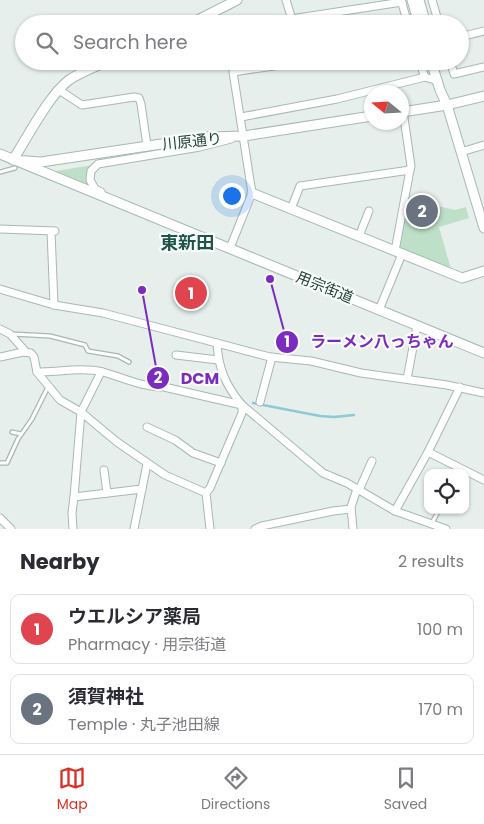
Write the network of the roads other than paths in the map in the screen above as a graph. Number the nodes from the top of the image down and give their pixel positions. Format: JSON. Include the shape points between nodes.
{"nodes":[{"id":1,"x":237,"y":0,"type":"edge"},
{"id":2,"x":286,"y":0,"type":"edge"},
{"id":3,"x":412,"y":0,"type":"edge"},
{"id":4,"x":419,"y":0,"type":"edge"},
{"id":5,"x":432,"y":0,"type":"edge"},
{"id":6,"x":401,"y":1,"type":"edge"},
{"id":7,"x":208,"y":15,"type":"edge"},
{"id":8,"x":290,"y":15,"type":"edge"},
{"id":9,"x":328,"y":15,"type":"edge"},
{"id":10,"x":405,"y":15,"type":"edge"},
{"id":11,"x":416,"y":15,"type":"edge"},
{"id":12,"x":423,"y":15,"type":"edge"},
{"id":13,"x":436,"y":15,"type":"edge"},
{"id":14,"x":484,"y":31,"type":"edge"},
{"id":15,"x":469,"y":35,"type":"edge"},
{"id":16,"x":484,"y":67,"type":"edge"},
{"id":17,"x":90,"y":70,"type":"edge"},
{"id":18,"x":247,"y":70,"type":"edge"},
{"id":19,"x":422,"y":70,"type":"edge"},
{"id":20,"x":435,"y":70,"type":"edge"},
{"id":21,"x":439,"y":70,"type":"edge"},
{"id":22,"x":453,"y":70,"type":"edge"},
{"id":23,"x":425,"y":77,"type":"junction"},
{"id":24,"x":441,"y":86,"type":"junction"},
{"id":25,"x":59,"y":90,"type":"junction"},
{"id":26,"x":484,"y":96,"type":"edge"},
{"id":27,"x":447,"y":105,"type":"junction"},
{"id":28,"x":409,"y":110,"type":"edge"},
{"id":29,"x":241,"y":117,"type":"junction"},
{"id":30,"x":364,"y":117,"type":"edge"},
{"id":31,"x":405,"y":130,"type":"edge"},
{"id":32,"x":244,"y":136,"type":"junction"},
{"id":33,"x":484,"y":145,"type":"edge"},
{"id":34,"x":147,"y":146,"type":"junction"},
{"id":35,"x":461,"y":152,"type":"junction"},
{"id":36,"x":0,"y":154,"type":"edge"},
{"id":37,"x":14,"y":164,"type":"junction"},
{"id":38,"x":410,"y":170,"type":"junction"},
{"id":39,"x":0,"y":172,"type":"edge"},
{"id":40,"x":252,"y":193,"type":"junction"},
{"id":41,"x":291,"y":209,"type":"junction"},
{"id":42,"x":368,"y":211,"type":"dead end"},
{"id":43,"x":165,"y":222,"type":"junction"},
{"id":44,"x":484,"y":228,"type":"edge"},
{"id":45,"x":0,"y":229,"type":"edge"},
{"id":46,"x":359,"y":236,"type":"junction"},
{"id":47,"x":230,"y":248,"type":"junction"},
{"id":48,"x":399,"y":252,"type":"junction"},
{"id":49,"x":484,"y":272,"type":"edge"},
{"id":50,"x":0,"y":289,"type":"edge"},
{"id":51,"x":54,"y":305,"type":"junction"},
{"id":52,"x":379,"y":310,"type":"junction"},
{"id":53,"x":418,"y":326,"type":"junction"},
{"id":54,"x":0,"y":329,"type":"edge"},
{"id":55,"x":10,"y":334,"type":"junction"},
{"id":56,"x":0,"y":338,"type":"edge"},
{"id":57,"x":217,"y":343,"type":"junction"},
{"id":58,"x":26,"y":352,"type":"junction"},
{"id":59,"x":484,"y":353,"type":"edge"},
{"id":60,"x":176,"y":355,"type":"dead end"},
{"id":61,"x":0,"y":357,"type":"edge"},
{"id":62,"x":272,"y":357,"type":"junction"},
{"id":63,"x":218,"y":360,"type":"junction"},
{"id":64,"x":129,"y":362,"type":"dead end"},
{"id":65,"x":37,"y":372,"type":"junction"},
{"id":66,"x":102,"y":372,"type":"junction"},
{"id":67,"x":407,"y":379,"type":"junction"},
{"id":68,"x":48,"y":387,"type":"junction"},
{"id":69,"x":460,"y":387,"type":"junction"},
{"id":70,"x":484,"y":393,"type":"edge"},
{"id":71,"x":260,"y":402,"type":"dead end"},
{"id":72,"x":242,"y":405,"type":"junction"},
{"id":73,"x":81,"y":412,"type":"junction"},
{"id":74,"x":147,"y":427,"type":"dead end"},
{"id":75,"x":12,"y":432,"type":"dead end"},
{"id":76,"x":21,"y":434,"type":"junction"},
{"id":77,"x":428,"y":452,"type":"junction"},
{"id":78,"x":372,"y":460,"type":"dead end"},
{"id":79,"x":0,"y":463,"type":"edge"},
{"id":80,"x":221,"y":463,"type":"junction"},
{"id":81,"x":147,"y":464,"type":"junction"},
{"id":82,"x":104,"y":470,"type":"dead end"},
{"id":83,"x":484,"y":480,"type":"edge"},
{"id":84,"x":142,"y":489,"type":"junction"},
{"id":85,"x":358,"y":490,"type":"junction"},
{"id":86,"x":206,"y":492,"type":"junction"},
{"id":87,"x":107,"y":493,"type":"junction"},
{"id":88,"x":74,"y":497,"type":"junction"},
{"id":89,"x":352,"y":509,"type":"junction"},
{"id":90,"x":396,"y":511,"type":"junction"},
{"id":91,"x":437,"y":514,"type":"edge"},
{"id":92,"x":0,"y":518,"type":"edge"},
{"id":93,"x":286,"y":520,"type":"junction"},
{"id":94,"x":432,"y":524,"type":"junction"},
{"id":95,"x":11,"y":529,"type":"edge"},
{"id":96,"x":73,"y":529,"type":"edge"},
{"id":97,"x":134,"y":529,"type":"edge"},
{"id":98,"x":210,"y":529,"type":"edge"},
{"id":99,"x":255,"y":529,"type":"edge"},
{"id":100,"x":288,"y":529,"type":"edge"},
{"id":101,"x":353,"y":529,"type":"edge"},
{"id":102,"x":446,"y":529,"type":"edge"}],
"edges":[{"from":1,"to":7,"type":"street"},
{"from":2,"to":8,"type":"street"},
{"from":3,"to":11,"type":"street"},
{"from":4,"to":12,"type":"street"},
{"from":5,"to":13,"type":"street"},
{"from":6,"to":9,"type":"street"},
{"from":6,"to":10,"type":"street"},
{"from":14,"to":15,"type":"street"},
{"from":16,"to":22,"type":"street","via":[[454,74]]},
{"from":17,"to":25,"type":"street","via":[[71,79]]},
{"from":18,"to":29,"type":"street","via":[[233,72]]},
{"from":19,"to":23,"type":"street"},
{"from":20,"to":24,"type":"street"},
{"from":21,"to":24,"type":"street"},
{"from":23,"to":24,"type":"street"},
{"from":23,"to":29,"type":"street","via":[[337,99]]},
{"from":24,"to":27,"type":"street"},
{"from":25,"to":34,"type":"street","via":[[82,106],[138,98]]},
{"from":25,"to":37,"type":"street"},
{"from":26,"to":27,"type":"street"},
{"from":27,"to":28,"type":"street"},
{"from":27,"to":35,"type":"street"},
{"from":29,"to":32,"type":"street"},
{"from":30,"to":32,"type":"street","name":"川原通り"},
{"from":31,"to":38,"type":"street"},
{"from":32,"to":34,"type":"street","name":"川原通り","via":[[208,137]]},
{"from":32,"to":40,"type":"street"},
{"from":32,"to":43,"type":"street","via":[[200,147],[98,164],[92,171],[90,180],[95,189],[144,209]]},
{"from":33,"to":35,"type":"street"},
{"from":34,"to":37,"type":"street","name":"川原通り"},
{"from":35,"to":44,"type":"street"},
{"from":36,"to":37,"type":"street","name":"用宗街道"},
{"from":37,"to":39,"type":"lane"},
{"from":37,"to":43,"type":"street","name":"用宗街道"},
{"from":38,"to":41,"type":"street","via":[[300,186]]},
{"from":38,"to":48,"type":"street"},
{"from":40,"to":41,"type":"street"},
{"from":40,"to":47,"type":"street"},
{"from":41,"to":46,"type":"street"},
{"from":42,"to":46,"type":"street"},
{"from":43,"to":47,"type":"street","name":"用宗街道"},
{"from":45,"to":51,"type":"street","via":[[54,231]]},
{"from":46,"to":48,"type":"street"},
{"from":47,"to":52,"type":"street","name":"用宗街道"},
{"from":48,"to":49,"type":"street","via":[[462,278]]},
{"from":48,"to":52,"type":"street"},
{"from":50,"to":51,"type":"street"},
{"from":51,"to":57,"type":"street","via":[[111,315]]},
{"from":52,"to":53,"type":"street","name":"用宗街道"},
{"from":53,"to":59,"type":"street","name":"用宗街道"},
{"from":53,"to":67,"type":"street"},
{"from":54,"to":55,"type":"street"},
{"from":55,"to":56,"type":"street"},
{"from":55,"to":58,"type":"street"},
{"from":55,"to":64,"type":"lane","via":[[63,338],[85,345],[88,351],[118,356]]},
{"from":57,"to":62,"type":"street"},
{"from":57,"to":63,"type":"street"},
{"from":58,"to":61,"type":"street"},
{"from":58,"to":65,"type":"street","via":[[34,357]]},
{"from":60,"to":63,"type":"street"},
{"from":62,"to":67,"type":"street"},
{"from":62,"to":71,"type":"street"},
{"from":63,"to":72,"type":"street","via":[[224,380]]},
{"from":65,"to":66,"type":"street"},
{"from":65,"to":68,"type":"street"},
{"from":66,"to":72,"type":"street","via":[[138,384]]},
{"from":66,"to":73,"type":"street"},
{"from":67,"to":69,"type":"street"},
{"from":68,"to":73,"type":"street","via":[[60,400]]},
{"from":68,"to":76,"type":"lane"},
{"from":69,"to":70,"type":"street"},
{"from":69,"to":77,"type":"street"},
{"from":72,"to":80,"type":"street","via":[[242,413]]},
{"from":72,"to":85,"type":"street","via":[[323,473]]},
{"from":73,"to":81,"type":"street"},
{"from":73,"to":88,"type":"street"},
{"from":74,"to":80,"type":"street","via":[[193,453]]},
{"from":75,"to":76,"type":"lane"},
{"from":76,"to":79,"type":"lane","via":[[7,463]]},
{"from":77,"to":83,"type":"street"},
{"from":77,"to":90,"type":"street"},
{"from":78,"to":85,"type":"street"},
{"from":80,"to":86,"type":"street"},
{"from":81,"to":84,"type":"street"},
{"from":81,"to":86,"type":"street","via":[[164,475]]},
{"from":82,"to":87,"type":"street"},
{"from":84,"to":87,"type":"street"},
{"from":84,"to":97,"type":"street"},
{"from":85,"to":89,"type":"street"},
{"from":85,"to":90,"type":"street"},
{"from":86,"to":98,"type":"street"},
{"from":87,"to":88,"type":"street"},
{"from":88,"to":96,"type":"street"},
{"from":89,"to":93,"type":"street"},
{"from":89,"to":101,"type":"street"},
{"from":90,"to":94,"type":"street"},
{"from":91,"to":94,"type":"lane"},
{"from":92,"to":95,"type":"street"},
{"from":93,"to":99,"type":"street"},
{"from":93,"to":100,"type":"lane"},
{"from":94,"to":102,"type":"street"}]}
